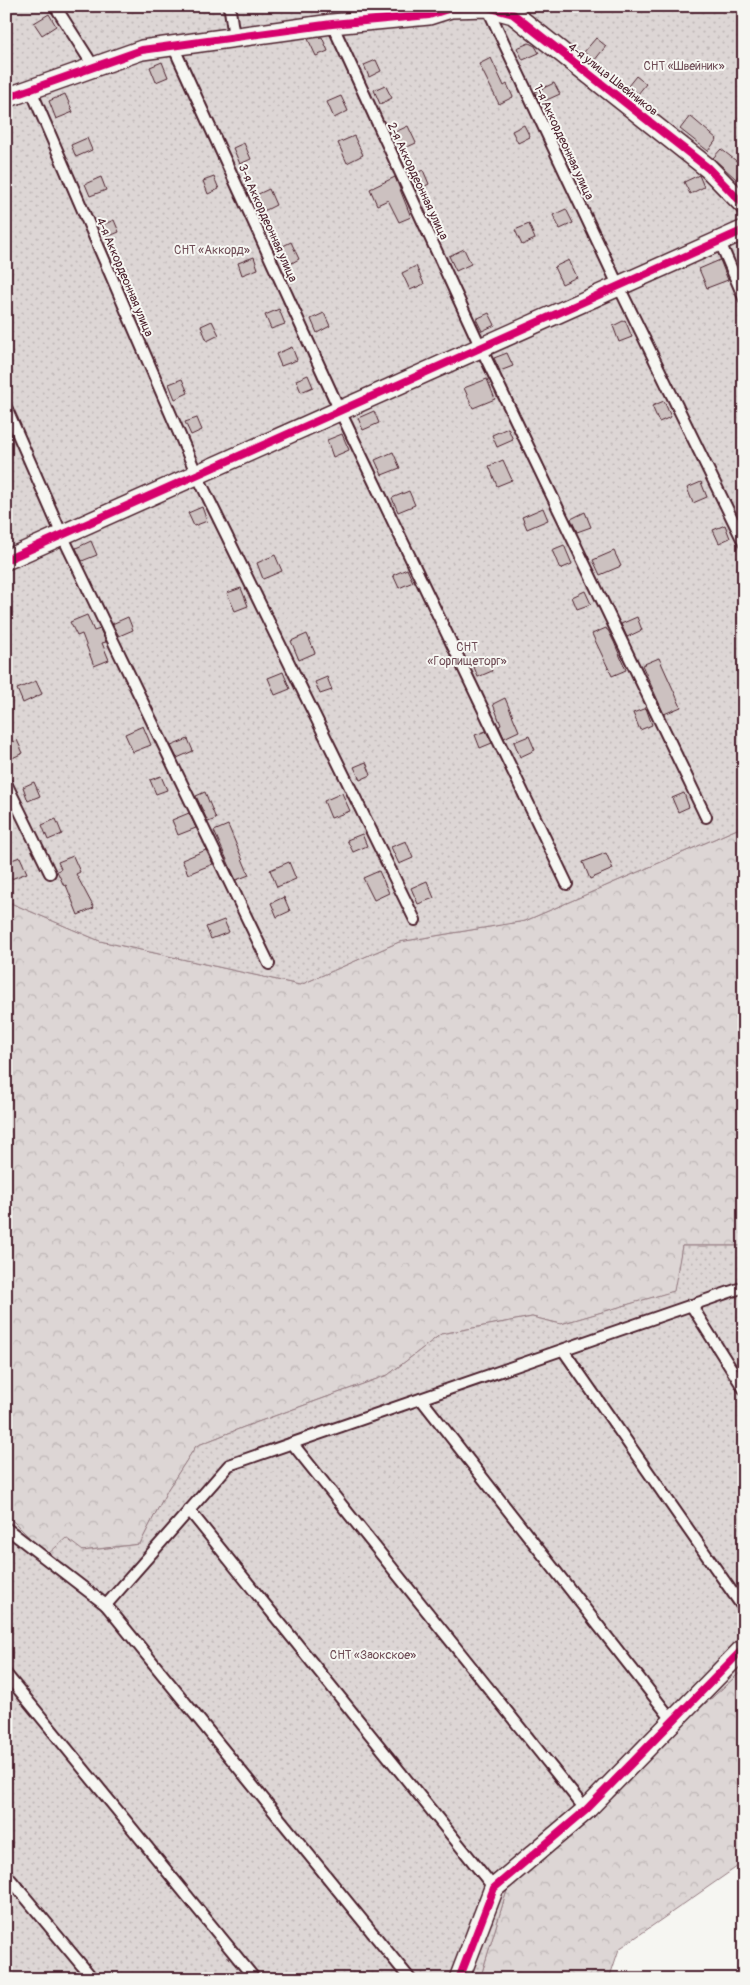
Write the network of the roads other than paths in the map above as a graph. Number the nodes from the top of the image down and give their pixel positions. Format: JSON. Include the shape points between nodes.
{"nodes":[{"id":1,"x":54,"y":6,"type":"edge"},
{"id":2,"x":228,"y":6,"type":"edge"},
{"id":3,"x":451,"y":7,"type":"edge"},
{"id":4,"x":487,"y":7,"type":"edge"},
{"id":5,"x":332,"y":24,"type":"junction"},
{"id":6,"x":234,"y":37,"type":"junction"},
{"id":7,"x":173,"y":46,"type":"junction"},
{"id":8,"x":94,"y":67,"type":"junction"},
{"id":9,"x":31,"y":90,"type":"junction"},
{"id":10,"x":6,"y":98,"type":"edge"},
{"id":11,"x":744,"y":204,"type":"edge"},
{"id":12,"x":744,"y":230,"type":"edge"},
{"id":13,"x":720,"y":242,"type":"junction"},
{"id":14,"x":619,"y":287,"type":"junction"},
{"id":15,"x":744,"y":298,"type":"edge"},
{"id":16,"x":481,"y":348,"type":"junction"},
{"id":17,"x":6,"y":407,"type":"edge"},
{"id":18,"x":340,"y":411,"type":"junction"},
{"id":19,"x":197,"y":475,"type":"junction"},
{"id":20,"x":62,"y":535,"type":"junction"},
{"id":21,"x":744,"y":543,"type":"edge"},
{"id":22,"x":6,"y":560,"type":"edge"},
{"id":23,"x":6,"y":783,"type":"edge"},
{"id":24,"x":706,"y":817,"type":"dead end"},
{"id":25,"x":50,"y":873,"type":"dead end"},
{"id":26,"x":567,"y":884,"type":"dead end"},
{"id":27,"x":416,"y":920,"type":"dead end"},
{"id":28,"x":269,"y":964,"type":"dead end"},
{"id":29,"x":744,"y":1287,"type":"edge"},
{"id":30,"x":691,"y":1305,"type":"junction"},
{"id":31,"x":563,"y":1350,"type":"junction"},
{"id":32,"x":744,"y":1389,"type":"edge"},
{"id":33,"x":421,"y":1399,"type":"junction"},
{"id":34,"x":292,"y":1443,"type":"junction"},
{"id":35,"x":190,"y":1510,"type":"junction"},
{"id":36,"x":6,"y":1528,"type":"edge"},
{"id":37,"x":106,"y":1606,"type":"junction"},
{"id":38,"x":744,"y":1609,"type":"edge"},
{"id":39,"x":744,"y":1648,"type":"edge"},
{"id":40,"x":6,"y":1674,"type":"edge"},
{"id":41,"x":673,"y":1721,"type":"junction"},
{"id":42,"x":586,"y":1810,"type":"junction"},
{"id":43,"x":6,"y":1874,"type":"edge"},
{"id":44,"x":494,"y":1888,"type":"junction"},
{"id":45,"x":93,"y":1979,"type":"edge"},
{"id":46,"x":255,"y":1979,"type":"edge"},
{"id":47,"x":410,"y":1979,"type":"edge"},
{"id":48,"x":460,"y":1979,"type":"edge"}],
"edges":[{"from":1,"to":8,"type":"lane"},
{"from":2,"to":6,"type":"lane"},
{"from":3,"to":4,"type":"street","name":"4-я улица Швейников"},
{"from":3,"to":5,"type":"street","name":"4-я улица Швейников","via":[[429,14]]},
{"from":4,"to":11,"type":"street","name":"4-я улица Швейников","via":[[513,14],[708,168]]},
{"from":4,"to":14,"type":"lane","name":"1-я Аккордеонная улица"},
{"from":5,"to":6,"type":"street","name":"4-я улица Швейников"},
{"from":5,"to":16,"type":"lane","name":"2-я Аккордеонная улица"},
{"from":6,"to":7,"type":"street","name":"4-я улица Швейников"},
{"from":7,"to":8,"type":"street","name":"4-я улица Швейников","via":[[142,50]]},
{"from":7,"to":18,"type":"lane","name":"3-я Аккордеонная улица"},
{"from":8,"to":9,"type":"street","name":"4-я улица Швейников"},
{"from":9,"to":10,"type":"street","name":"4-я улица Швейников"},
{"from":9,"to":19,"type":"lane","name":"4-я Аккордеонная улица"},
{"from":12,"to":13,"type":"street"},
{"from":13,"to":14,"type":"street"},
{"from":13,"to":15,"type":"lane"},
{"from":14,"to":16,"type":"street"},
{"from":14,"to":21,"type":"lane","name":"1-я Аккордеонная улица"},
{"from":16,"to":18,"type":"street"},
{"from":16,"to":24,"type":"lane","name":"2-я Аккордеонная улица"},
{"from":17,"to":20,"type":"lane"},
{"from":18,"to":19,"type":"street"},
{"from":18,"to":26,"type":"lane","name":"3-я Аккордеонная улица"},
{"from":19,"to":20,"type":"street"},
{"from":19,"to":27,"type":"lane","name":"4-я Аккордеонная улица"},
{"from":20,"to":22,"type":"street"},
{"from":20,"to":28,"type":"lane"},
{"from":23,"to":25,"type":"lane"},
{"from":29,"to":30,"type":"lane"},
{"from":30,"to":31,"type":"lane"},
{"from":30,"to":32,"type":"lane"},
{"from":31,"to":33,"type":"lane"},
{"from":31,"to":38,"type":"lane"},
{"from":33,"to":34,"type":"lane"},
{"from":33,"to":41,"type":"lane"},
{"from":34,"to":35,"type":"lane","via":[[229,1465]]},
{"from":34,"to":42,"type":"lane"},
{"from":35,"to":37,"type":"lane"},
{"from":35,"to":44,"type":"lane"},
{"from":36,"to":37,"type":"lane"},
{"from":37,"to":47,"type":"lane"},
{"from":39,"to":41,"type":"street"},
{"from":40,"to":46,"type":"lane"},
{"from":41,"to":42,"type":"street"},
{"from":42,"to":44,"type":"street"},
{"from":43,"to":45,"type":"lane"},
{"from":44,"to":48,"type":"street"}]}
